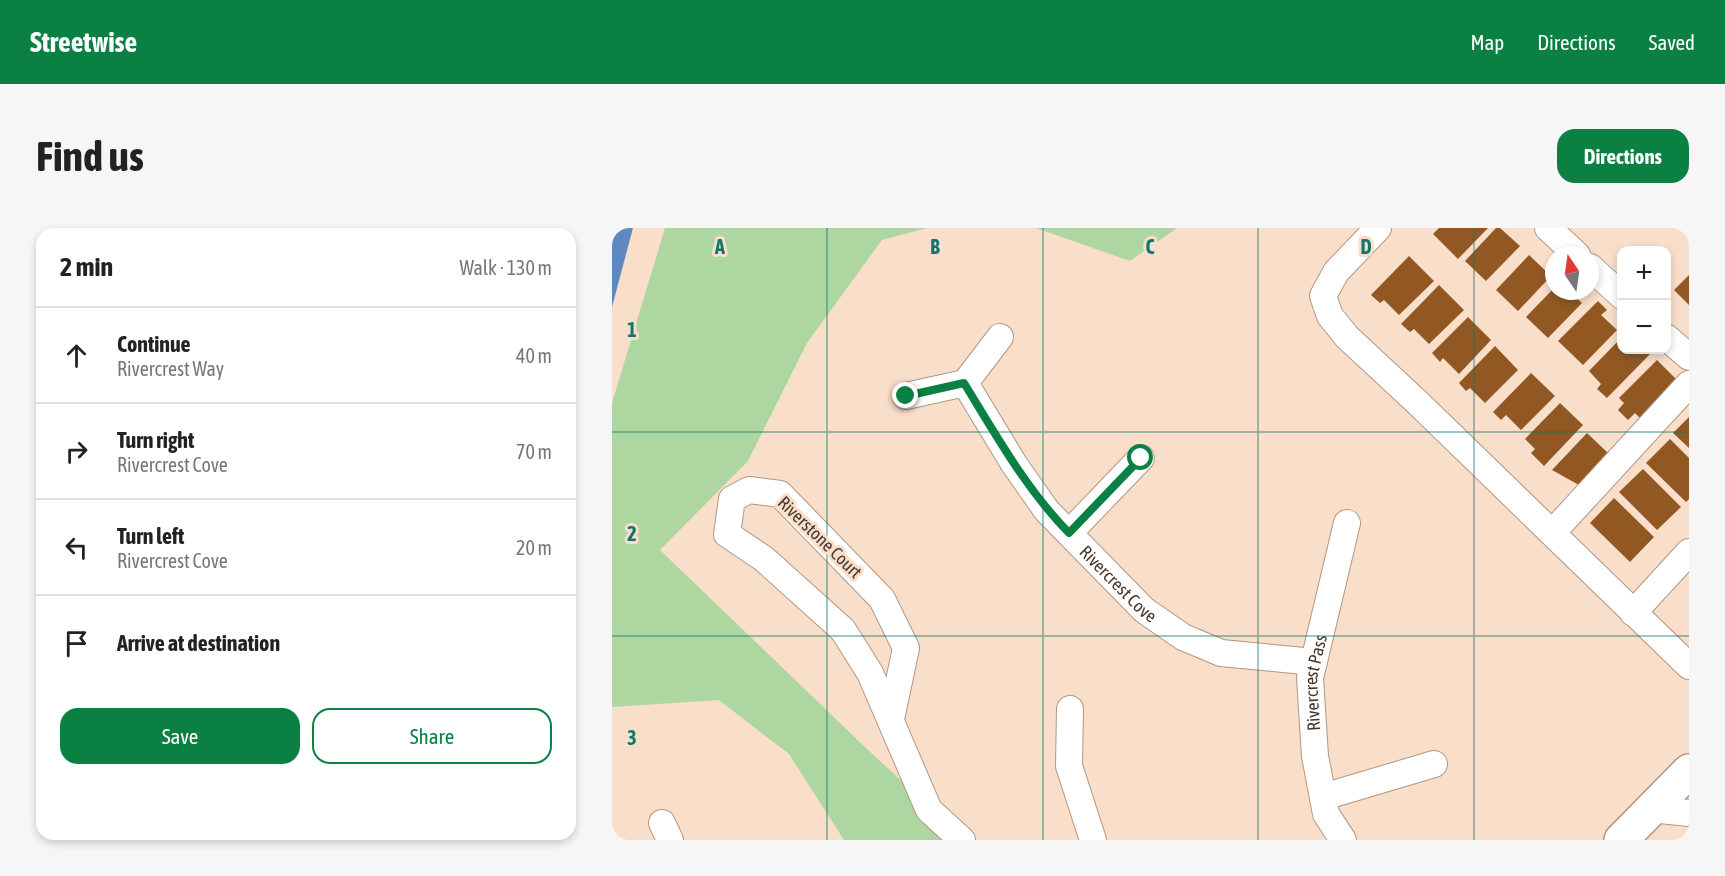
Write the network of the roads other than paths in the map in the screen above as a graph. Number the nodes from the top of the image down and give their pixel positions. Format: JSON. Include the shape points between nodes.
{"nodes":[{"id":1,"x":1378,"y":228,"type":"edge"},
{"id":2,"x":1548,"y":228,"type":"edge"},
{"id":3,"x":1567,"y":246,"type":"edge"},
{"id":4,"x":1599,"y":275,"type":"edge"},
{"id":5,"x":1617,"y":291,"type":"edge"},
{"id":6,"x":1000,"y":337,"type":"dead end"},
{"id":7,"x":1671,"y":341,"type":"edge"},
{"id":8,"x":1689,"y":357,"type":"edge"},
{"id":9,"x":964,"y":383,"type":"junction"},
{"id":10,"x":1689,"y":384,"type":"edge"},
{"id":11,"x":906,"y":396,"type":"dead end"},
{"id":12,"x":1141,"y":458,"type":"dead end"},
{"id":13,"x":1347,"y":523,"type":"dead end"},
{"id":14,"x":1069,"y":533,"type":"junction"},
{"id":15,"x":1552,"y":533,"type":"junction"},
{"id":16,"x":1689,"y":552,"type":"edge"},
{"id":17,"x":1633,"y":613,"type":"junction"},
{"id":18,"x":1314,"y":662,"type":"junction"},
{"id":19,"x":1689,"y":666,"type":"edge"},
{"id":20,"x":1070,"y":709,"type":"dead end"},
{"id":21,"x":891,"y":719,"type":"junction"},
{"id":22,"x":1434,"y":764,"type":"dead end"},
{"id":23,"x":1689,"y":771,"type":"edge"},
{"id":24,"x":1323,"y":797,"type":"junction"},
{"id":25,"x":1651,"y":809,"type":"junction"},
{"id":26,"x":1689,"y":813,"type":"edge"},
{"id":27,"x":962,"y":840,"type":"edge"},
{"id":28,"x":1093,"y":840,"type":"edge"},
{"id":29,"x":1343,"y":840,"type":"edge"},
{"id":30,"x":1622,"y":840,"type":"edge"}],
"edges":[{"from":1,"to":15,"type":"street","via":[[1336,272],[1323,296],[1330,316],[1347,337]]},
{"from":2,"to":3,"type":"street"},
{"from":4,"to":5,"type":"street"},
{"from":6,"to":9,"type":"street"},
{"from":7,"to":8,"type":"street"},
{"from":9,"to":11,"type":"street"},
{"from":9,"to":14,"type":"street","name":"Rivercrest Cove","via":[[1014,464],[1047,511]]},
{"from":10,"to":15,"type":"street"},
{"from":12,"to":14,"type":"street"},
{"from":13,"to":18,"type":"street","name":"Rivercrest Pass"},
{"from":14,"to":18,"type":"street","name":"Rivercrest Cove","via":[[1144,610],[1183,637],[1221,654]]},
{"from":15,"to":17,"type":"street"},
{"from":16,"to":17,"type":"street"},
{"from":17,"to":19,"type":"street"},
{"from":18,"to":24,"type":"street","name":"Rivercrest Pass","via":[[1310,678],[1315,756]]},
{"from":20,"to":28,"type":"street","via":[[1069,766]]},
{"from":21,"to":21,"type":"street","name":"Riverstone Court","via":[[870,673],[843,630],[764,559],[727,534],[732,499],[748,490],[780,494],[882,598],[906,648]]},
{"from":21,"to":27,"type":"street","name":"Riverstone Court","via":[[929,810]]},
{"from":22,"to":24,"type":"street"},
{"from":23,"to":25,"type":"main road"},
{"from":24,"to":29,"type":"street","name":"Rivercrest Pass","via":[[1326,814]]},
{"from":25,"to":26,"type":"street"},
{"from":25,"to":30,"type":"main road"}]}
